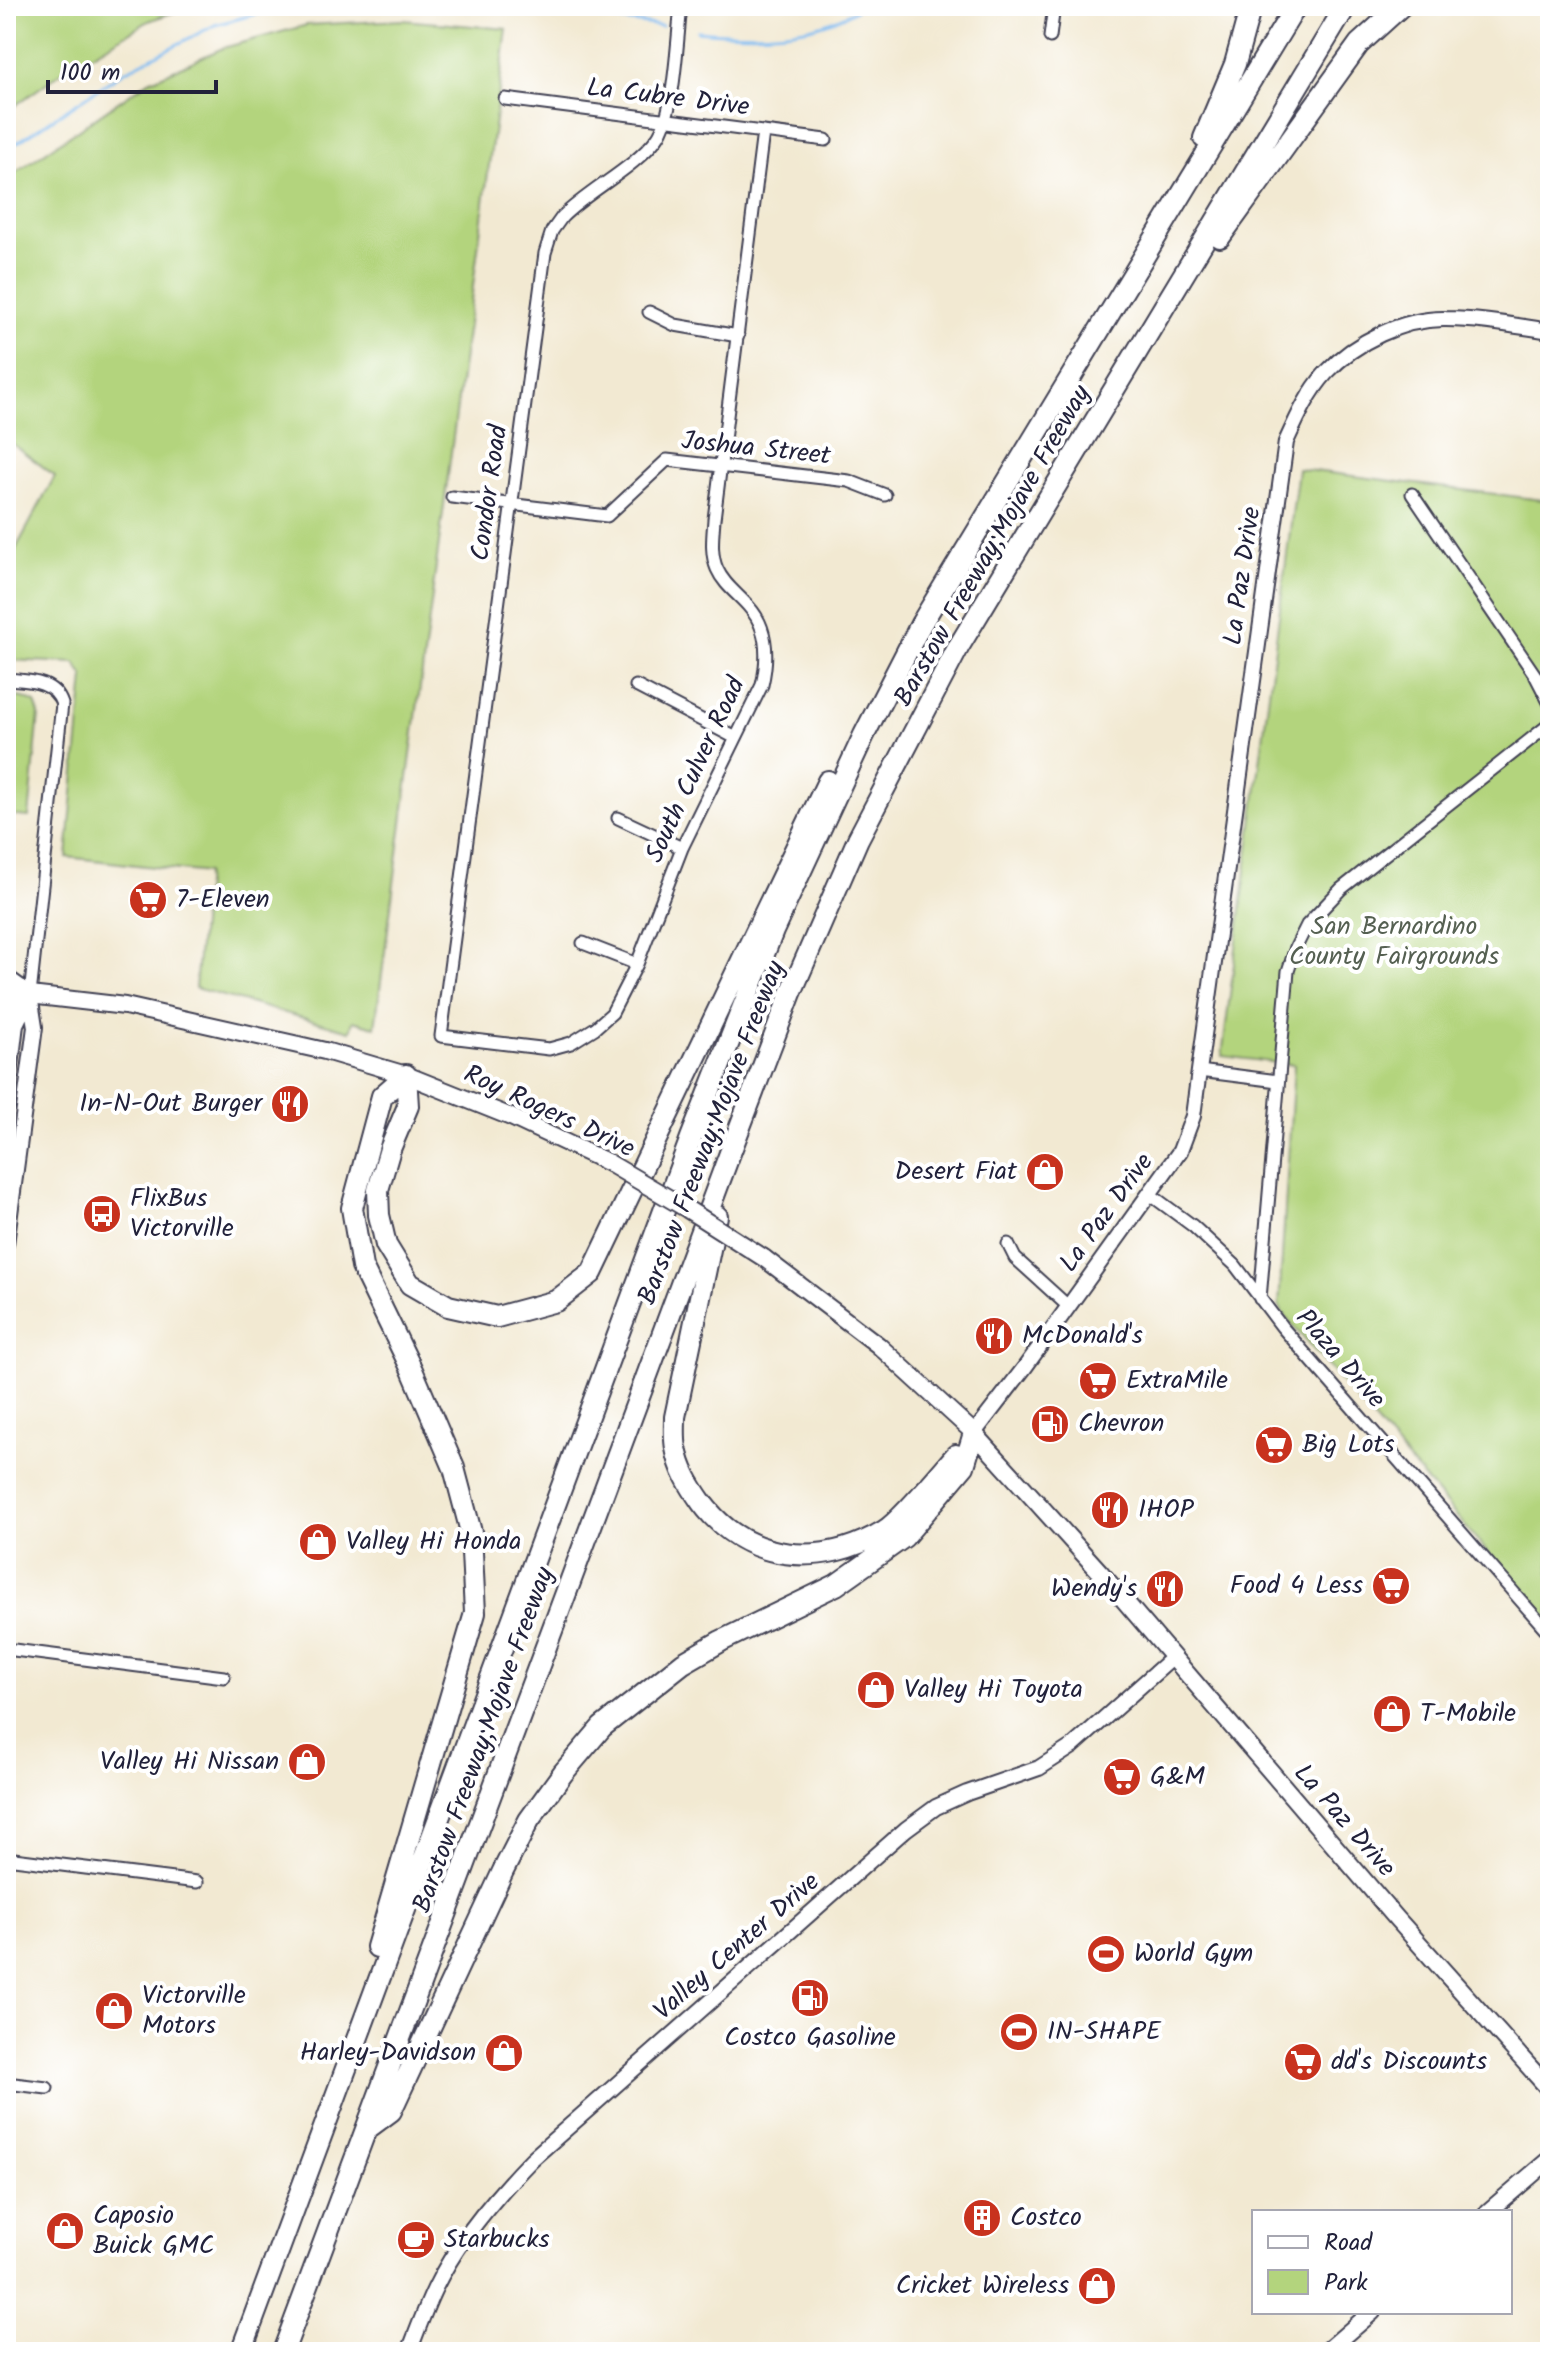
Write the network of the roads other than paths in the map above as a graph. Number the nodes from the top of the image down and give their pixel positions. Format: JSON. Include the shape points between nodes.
{"nodes":[{"id":1,"x":681,"y":6,"type":"edge"},
{"id":2,"x":1054,"y":6,"type":"edge"},
{"id":3,"x":1251,"y":6,"type":"edge"},
{"id":4,"x":1296,"y":6,"type":"edge"},
{"id":5,"x":1346,"y":6,"type":"edge"},
{"id":6,"x":1401,"y":6,"type":"edge"},
{"id":7,"x":1050,"y":37,"type":"dead end"},
{"id":8,"x":505,"y":99,"type":"dead end"},
{"id":9,"x":667,"y":119,"type":"junction"},
{"id":10,"x":763,"y":132,"type":"junction"},
{"id":11,"x":826,"y":140,"type":"dead end"},
{"id":12,"x":1177,"y":202,"type":"junction"},
{"id":13,"x":649,"y":312,"type":"dead end"},
{"id":14,"x":1550,"y":331,"type":"edge"},
{"id":15,"x":738,"y":336,"type":"junction"},
{"id":16,"x":1121,"y":378,"type":"junction"},
{"id":17,"x":721,"y":465,"type":"junction"},
{"id":18,"x":1412,"y":494,"type":"dead end"},
{"id":19,"x":885,"y":495,"type":"dead end"},
{"id":20,"x":452,"y":497,"type":"dead end"},
{"id":21,"x":510,"y":506,"type":"junction"},
{"id":22,"x":6,"y":679,"type":"edge"},
{"id":23,"x":636,"y":686,"type":"dead end"},
{"id":24,"x":1550,"y":704,"type":"edge"},
{"id":25,"x":1550,"y":724,"type":"edge"},
{"id":26,"x":864,"y":735,"type":"junction"},
{"id":27,"x":734,"y":737,"type":"junction"},
{"id":28,"x":618,"y":818,"type":"dead end"},
{"id":29,"x":682,"y":848,"type":"junction"},
{"id":30,"x":583,"y":943,"type":"dead end"},
{"id":31,"x":637,"y":964,"type":"junction"},
{"id":32,"x":6,"y":978,"type":"edge"},
{"id":33,"x":30,"y":995,"type":"junction"},
{"id":34,"x":6,"y":1006,"type":"edge"},
{"id":35,"x":441,"y":1036,"type":"joint"},
{"id":36,"x":1199,"y":1071,"type":"junction"},
{"id":37,"x":406,"y":1075,"type":"junction"},
{"id":38,"x":1278,"y":1081,"type":"junction"},
{"id":39,"x":6,"y":1108,"type":"edge"},
{"id":40,"x":730,"y":1153,"type":"junction"},
{"id":41,"x":1151,"y":1195,"type":"junction"},
{"id":42,"x":6,"y":1244,"type":"edge"},
{"id":43,"x":1008,"y":1244,"type":"dead end"},
{"id":44,"x":1260,"y":1299,"type":"junction"},
{"id":45,"x":1069,"y":1307,"type":"junction"},
{"id":46,"x":974,"y":1433,"type":"junction"},
{"id":47,"x":1550,"y":1634,"type":"edge"},
{"id":48,"x":6,"y":1649,"type":"edge"},
{"id":49,"x":1172,"y":1658,"type":"junction"},
{"id":50,"x":224,"y":1677,"type":"dead end"},
{"id":51,"x":6,"y":1858,"type":"edge"},
{"id":52,"x":197,"y":1882,"type":"dead end"},
{"id":53,"x":6,"y":2083,"type":"edge"},
{"id":54,"x":47,"y":2088,"type":"dead end"},
{"id":55,"x":1550,"y":2090,"type":"edge"},
{"id":56,"x":329,"y":2112,"type":"junction"},
{"id":57,"x":368,"y":2128,"type":"junction"},
{"id":58,"x":1550,"y":2159,"type":"edge"},
{"id":59,"x":1490,"y":2210,"type":"edge"},
{"id":60,"x":1370,"y":2314,"type":"edge"},
{"id":61,"x":6,"y":2351,"type":"edge"},
{"id":62,"x":16,"y":2352,"type":"edge"},
{"id":63,"x":241,"y":2352,"type":"edge"},
{"id":64,"x":283,"y":2352,"type":"edge"},
{"id":65,"x":409,"y":2352,"type":"edge"},
{"id":66,"x":1326,"y":2352,"type":"edge"}],
"edges":[{"from":1,"to":9,"type":"street","name":"Condor Road"},
{"from":2,"to":7,"type":"street"},
{"from":3,"to":12,"type":"highway","via":[[1235,64]]},
{"from":4,"to":12,"type":"highway","name":"Barstow Freeway;Mojave Freeway"},
{"from":5,"to":16,"type":"highway","name":"Barstow Freeway;Mojave Freeway"},
{"from":6,"to":16,"type":"highway","via":[[1359,44]]},
{"from":8,"to":9,"type":"street","name":"La Cubre Drive"},
{"from":9,"to":10,"type":"street","name":"La Cubre Drive"},
{"from":9,"to":21,"type":"street","name":"Condor Road","via":[[646,151],[574,205],[552,231]]},
{"from":10,"to":11,"type":"street","name":"La Cubre Drive"},
{"from":10,"to":15,"type":"street","name":"South Culver Road"},
{"from":12,"to":26,"type":"highway","name":"Barstow Freeway;Mojave Freeway","via":[[921,624]]},
{"from":13,"to":15,"type":"street","via":[[675,325]]},
{"from":14,"to":36,"type":"street","name":"La Paz Drive","via":[[1468,320],[1418,322],[1351,351],[1302,406],[1286,442]]},
{"from":15,"to":17,"type":"street","name":"South Culver Road"},
{"from":16,"to":40,"type":"highway","name":"Barstow Freeway;Mojave Freeway","via":[[959,646],[858,839]]},
{"from":17,"to":19,"type":"street","name":"Joshua Street","via":[[849,481]]},
{"from":17,"to":21,"type":"street","name":"Joshua Street","via":[[667,460],[607,516]]},
{"from":17,"to":27,"type":"street","name":"South Culver Road","via":[[713,555],[727,585],[756,617],[767,659],[762,685]]},
{"from":18,"to":24,"type":"street"},
{"from":20,"to":21,"type":"street","name":"Joshua Street"},
{"from":21,"to":35,"type":"street","name":"Condor Road"},
{"from":22,"to":33,"type":"street","via":[[44,684],[59,694],[62,704]]},
{"from":23,"to":27,"type":"street"},
{"from":25,"to":38,"type":"street","via":[[1341,889],[1307,925],[1288,971]]},
{"from":26,"to":37,"type":"highway","via":[[827,783],[592,1273],[556,1301],[497,1317],[448,1306],[410,1284],[386,1245],[378,1190],[408,1106]]},
{"from":26,"to":56,"type":"highway","name":"Barstow Freeway;Mojave Freeway","via":[[773,931],[691,1138]]},
{"from":27,"to":29,"type":"street","name":"South Culver Road"},
{"from":28,"to":29,"type":"street"},
{"from":29,"to":31,"type":"street","name":"South Culver Road"},
{"from":30,"to":31,"type":"street"},
{"from":31,"to":35,"type":"street","name":"South Culver Road","via":[[612,1013],[571,1043],[549,1049]]},
{"from":32,"to":33,"type":"main road","name":"Roy Rogers Drive"},
{"from":33,"to":34,"type":"main road"},
{"from":33,"to":37,"type":"main road","name":"Roy Rogers Drive","via":[[125,1006]]},
{"from":33,"to":39,"type":"street","via":[[16,1024]]},
{"from":33,"to":42,"type":"street","via":[[35,1027]]},
{"from":36,"to":38,"type":"street"},
{"from":36,"to":41,"type":"street","name":"La Paz Drive","via":[[1187,1134]]},
{"from":37,"to":46,"type":"main road","name":"Roy Rogers Drive","bridge":true,"via":[[609,1163],[687,1209],[764,1258],[878,1345]]},
{"from":37,"to":56,"type":"highway","via":[[382,1096],[352,1208],[362,1267],[454,1468],[471,1532],[475,1613]]},
{"from":38,"to":44,"type":"street"},
{"from":40,"to":46,"type":"highway","via":[[675,1417],[675,1447],[686,1481],[714,1519],[748,1544],[772,1552],[808,1555],[844,1549],[887,1530]]},
{"from":40,"to":57,"type":"highway","name":"Barstow Freeway;Mojave Freeway"},
{"from":41,"to":44,"type":"street","name":"Plaza Drive","via":[[1220,1250]]},
{"from":41,"to":45,"type":"street","name":"La Paz Drive"},
{"from":43,"to":45,"type":"street","via":[[1015,1258]]},
{"from":44,"to":47,"type":"street","name":"Plaza Drive"},
{"from":45,"to":46,"type":"street","name":"La Paz Drive"},
{"from":46,"to":49,"type":"main road","name":"La Paz Drive"},
{"from":46,"to":57,"type":"highway","via":[[964,1466],[904,1537],[836,1585],[683,1663],[602,1727],[529,1820],[391,2111]]},
{"from":48,"to":50,"type":"street"},
{"from":49,"to":55,"type":"main road","name":"La Paz Drive"},
{"from":49,"to":65,"type":"street","name":"Valley Center Drive","via":[[1057,1757],[936,1807],[906,1829],[532,2159],[447,2265]]},
{"from":51,"to":52,"type":"street"},
{"from":53,"to":54,"type":"street"},
{"from":56,"to":63,"type":"highway","name":"Barstow Freeway;Mojave Freeway"},
{"from":57,"to":64,"type":"highway","name":"Barstow Freeway;Mojave Freeway"},
{"from":58,"to":59,"type":"main road"},
{"from":60,"to":66,"type":"main road"},
{"from":61,"to":62,"type":"street"}]}
